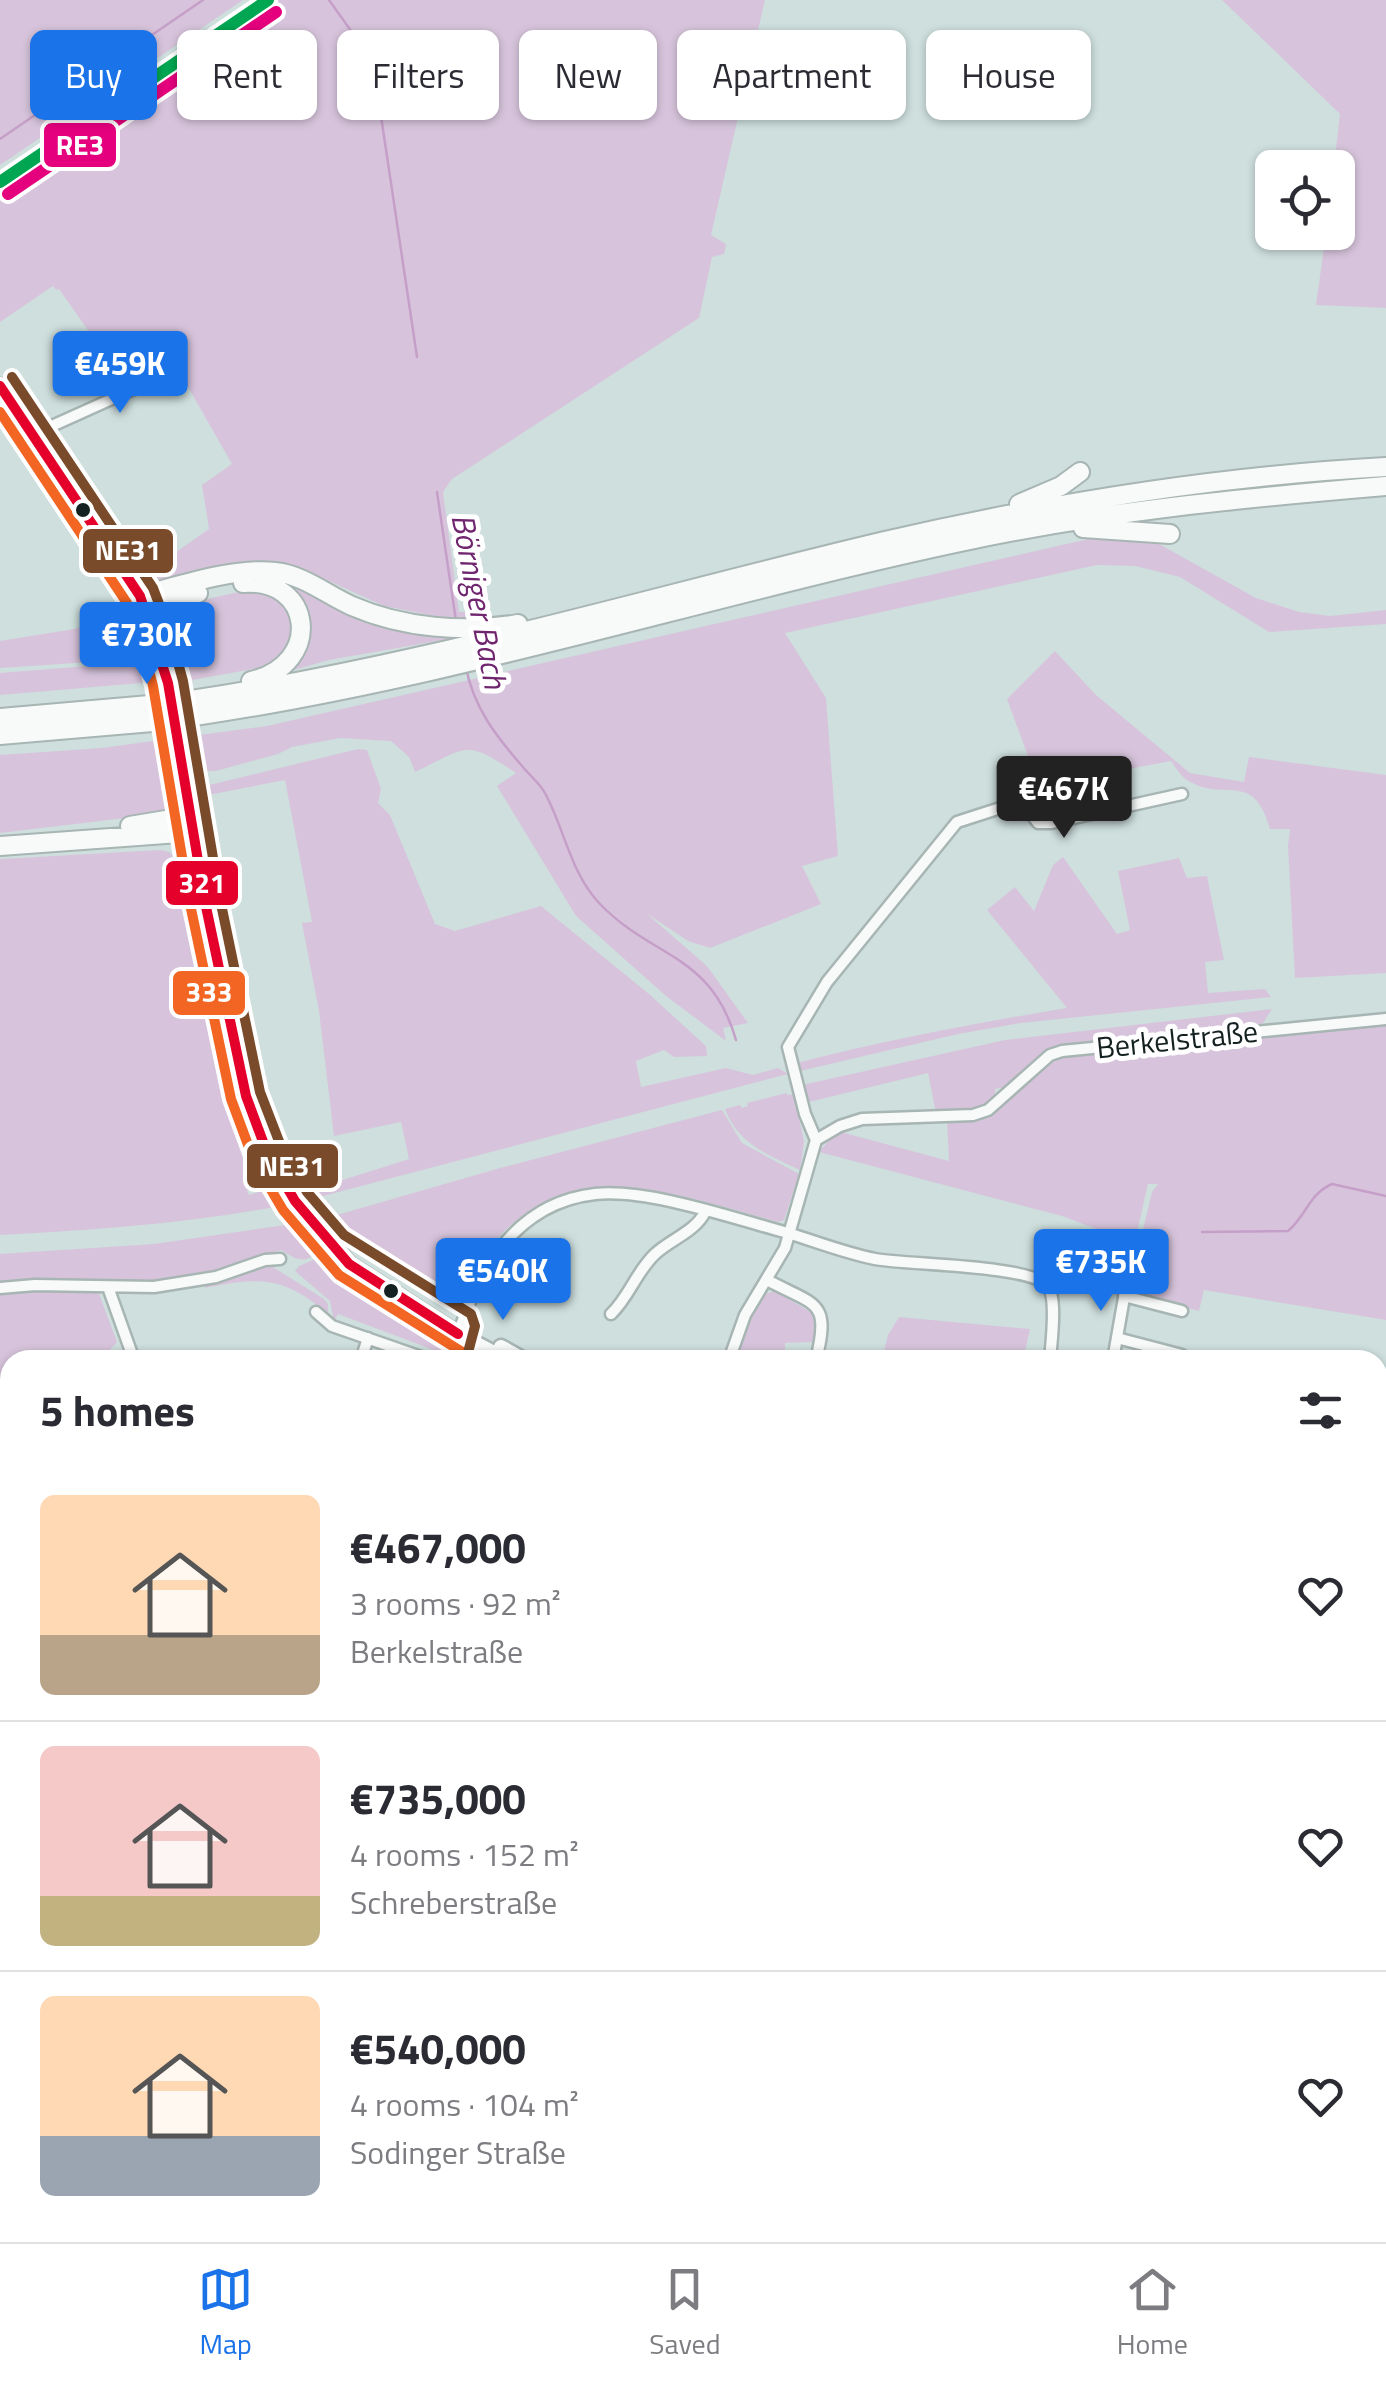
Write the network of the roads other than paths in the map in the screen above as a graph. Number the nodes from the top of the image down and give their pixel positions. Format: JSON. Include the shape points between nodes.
{"nodes":[{"id":1,"x":145,"y":384,"type":"dead end"},
{"id":2,"x":0,"y":386,"type":"edge"},
{"id":3,"x":34,"y":434,"type":"junction"},
{"id":4,"x":1386,"y":467,"type":"edge"},
{"id":5,"x":1080,"y":472,"type":"dead end"},
{"id":6,"x":1386,"y":486,"type":"edge"},
{"id":7,"x":1013,"y":531,"type":"junction"},
{"id":8,"x":924,"y":533,"type":"junction"},
{"id":9,"x":1170,"y":534,"type":"dead end"},
{"id":10,"x":143,"y":604,"type":"junction"},
{"id":11,"x":471,"y":645,"type":"junction"},
{"id":12,"x":189,"y":706,"type":"junction"},
{"id":13,"x":162,"y":712,"type":"junction"},
{"id":14,"x":0,"y":718,"type":"edge"},
{"id":15,"x":30,"y":733,"type":"junction"},
{"id":16,"x":0,"y":735,"type":"edge"},
{"id":17,"x":0,"y":743,"type":"edge"},
{"id":18,"x":1182,"y":794,"type":"dead end"},
{"id":19,"x":192,"y":824,"type":"junction"},
{"id":20,"x":0,"y":844,"type":"edge"},
{"id":21,"x":1386,"y":1020,"type":"edge"},
{"id":22,"x":816,"y":1140,"type":"junction"},
{"id":23,"x":706,"y":1212,"type":"junction"},
{"id":24,"x":790,"y":1234,"type":"junction"},
{"id":25,"x":280,"y":1260,"type":"dead end"},
{"id":26,"x":1128,"y":1275,"type":"dead end"},
{"id":27,"x":767,"y":1280,"type":"junction"},
{"id":28,"x":108,"y":1287,"type":"junction"},
{"id":29,"x":0,"y":1288,"type":"edge"},
{"id":30,"x":1124,"y":1296,"type":"junction"},
{"id":31,"x":1182,"y":1311,"type":"dead end"},
{"id":32,"x":316,"y":1312,"type":"dead end"},
{"id":33,"x":610,"y":1314,"type":"dead end"},
{"id":34,"x":459,"y":1329,"type":"junction"},
{"id":35,"x":368,"y":1338,"type":"junction"},
{"id":36,"x":1117,"y":1338,"type":"junction"},
{"id":37,"x":130,"y":1350,"type":"edge"},
{"id":38,"x":364,"y":1350,"type":"edge"},
{"id":39,"x":402,"y":1350,"type":"edge"},
{"id":40,"x":454,"y":1350,"type":"edge"},
{"id":41,"x":492,"y":1350,"type":"edge"},
{"id":42,"x":503,"y":1350,"type":"edge"},
{"id":43,"x":733,"y":1350,"type":"edge"},
{"id":44,"x":818,"y":1350,"type":"edge"},
{"id":45,"x":1050,"y":1350,"type":"edge"},
{"id":46,"x":1115,"y":1350,"type":"edge"},
{"id":47,"x":1166,"y":1350,"type":"edge"}],
"edges":[{"from":1,"to":3,"type":"street"},
{"from":2,"to":3,"type":"main road"},
{"from":3,"to":10,"type":"main road"},
{"from":4,"to":8,"type":"highway","via":[[1120,495]]},
{"from":5,"to":8,"type":"highway","via":[[1024,503],[955,518]]},
{"from":6,"to":7,"type":"highway","via":[[1217,500]]},
{"from":7,"to":9,"type":"highway","via":[[1104,527]]},
{"from":7,"to":11,"type":"highway"},
{"from":8,"to":11,"type":"highway","via":[[607,612],[581,609],[506,626]]},
{"from":10,"to":11,"type":"highway","via":[[238,574],[274,572],[374,615],[447,627]]},
{"from":10,"to":12,"type":"highway","via":[[252,582],[275,588],[298,613],[297,651],[282,670],[215,688]]},
{"from":10,"to":19,"type":"main road","via":[[168,682]]},
{"from":11,"to":12,"type":"highway","via":[[452,659],[284,702]]},
{"from":12,"to":13,"type":"highway","bridge":true},
{"from":13,"to":14,"type":"highway"},
{"from":13,"to":15,"type":"highway"},
{"from":15,"to":16,"type":"highway"},
{"from":15,"to":17,"type":"highway"},
{"from":18,"to":22,"type":"street","via":[[1052,823],[1038,824],[1016,802],[957,822],[826,982],[788,1047]]},
{"from":19,"to":20,"type":"highway"},
{"from":19,"to":34,"type":"main road","via":[[252,1117],[268,1155],[295,1201],[349,1264]]},
{"from":21,"to":22,"type":"street","name":"Berkelstraße","via":[[1062,1051],[988,1110],[852,1121]]},
{"from":22,"to":24,"type":"street"},
{"from":23,"to":24,"type":"street"},
{"from":23,"to":33,"type":"street","via":[[658,1250]]},
{"from":23,"to":34,"type":"street","via":[[620,1194],[555,1206],[502,1246]]},
{"from":24,"to":27,"type":"street"},
{"from":24,"to":45,"type":"street","via":[[880,1260],[1041,1281],[1052,1303]]},
{"from":25,"to":28,"type":"street","via":[[186,1283]]},
{"from":26,"to":30,"type":"street"},
{"from":27,"to":43,"type":"street"},
{"from":27,"to":44,"type":"street","via":[[817,1306],[824,1328]]},
{"from":28,"to":29,"type":"street"},
{"from":28,"to":37,"type":"street"},
{"from":30,"to":31,"type":"street"},
{"from":30,"to":36,"type":"street"},
{"from":32,"to":35,"type":"street","via":[[332,1326]]},
{"from":34,"to":40,"type":"street"},
{"from":34,"to":41,"type":"main road"},
{"from":34,"to":42,"type":"main road"},
{"from":35,"to":38,"type":"street"},
{"from":35,"to":39,"type":"street"},
{"from":36,"to":46,"type":"street"},
{"from":36,"to":47,"type":"street"}]}
